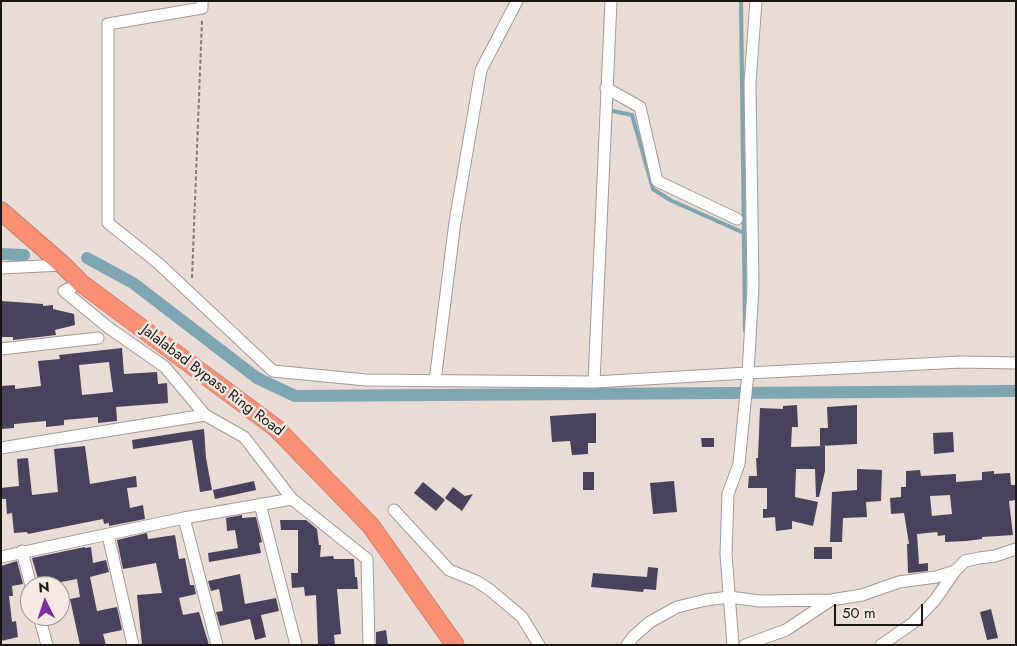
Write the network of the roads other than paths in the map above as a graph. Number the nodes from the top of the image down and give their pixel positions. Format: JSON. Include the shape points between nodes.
{"nodes":[{"id":1,"x":517,"y":1,"type":"edge"},
{"id":2,"x":611,"y":1,"type":"edge"},
{"id":3,"x":756,"y":1,"type":"edge"},
{"id":4,"x":202,"y":4,"type":"edge"},
{"id":5,"x":606,"y":88,"type":"junction"},
{"id":6,"x":1,"y":211,"type":"edge"},
{"id":7,"x":737,"y":219,"type":"dead end"},
{"id":8,"x":64,"y":265,"type":"junction"},
{"id":9,"x":1,"y":268,"type":"edge"},
{"id":10,"x":81,"y":283,"type":"junction"},
{"id":11,"x":98,"y":338,"type":"dead end"},
{"id":12,"x":1,"y":349,"type":"edge"},
{"id":13,"x":1016,"y":363,"type":"edge"},
{"id":14,"x":748,"y":373,"type":"junction"},
{"id":15,"x":434,"y":381,"type":"junction"},
{"id":16,"x":594,"y":382,"type":"junction"},
{"id":17,"x":205,"y":415,"type":"junction"},
{"id":18,"x":1,"y":448,"type":"edge"},
{"id":19,"x":292,"y":499,"type":"junction"},
{"id":20,"x":260,"y":504,"type":"junction"},
{"id":21,"x":394,"y":510,"type":"dead end"},
{"id":22,"x":184,"y":518,"type":"junction"},
{"id":23,"x":108,"y":536,"type":"junction"},
{"id":24,"x":1016,"y":549,"type":"edge"},
{"id":25,"x":22,"y":551,"type":"junction"},
{"id":26,"x":1,"y":557,"type":"edge"},
{"id":27,"x":955,"y":571,"type":"junction"},
{"id":28,"x":28,"y":576,"type":"edge"},
{"id":29,"x":729,"y":597,"type":"junction"},
{"id":30,"x":831,"y":600,"type":"junction"},
{"id":31,"x":42,"y":626,"type":"edge"},
{"id":32,"x":47,"y":645,"type":"edge"},
{"id":33,"x":133,"y":645,"type":"edge"},
{"id":34,"x":216,"y":645,"type":"edge"},
{"id":35,"x":296,"y":645,"type":"edge"},
{"id":36,"x":369,"y":645,"type":"edge"},
{"id":37,"x":455,"y":645,"type":"edge"},
{"id":38,"x":539,"y":645,"type":"edge"},
{"id":39,"x":627,"y":645,"type":"edge"},
{"id":40,"x":734,"y":645,"type":"edge"},
{"id":41,"x":745,"y":645,"type":"edge"},
{"id":42,"x":881,"y":645,"type":"edge"}],
"edges":[{"from":1,"to":15,"type":"street","via":[[481,70],[455,222]]},
{"from":2,"to":5,"type":"street"},
{"from":3,"to":14,"type":"street","via":[[750,83],[754,287]]},
{"from":4,"to":15,"type":"street","via":[[108,24],[108,223],[158,263],[273,371],[366,380]]},
{"from":5,"to":7,"type":"street","via":[[640,107],[657,181]]},
{"from":5,"to":16,"type":"street"},
{"from":6,"to":8,"type":"highway","name":"Jalalabad Bypass Ring Road"},
{"from":8,"to":9,"type":"street"},
{"from":8,"to":10,"type":"highway","name":"Jalalabad Bypass Ring Road"},
{"from":10,"to":17,"type":"street","via":[[64,291],[109,328],[165,366]]},
{"from":10,"to":37,"type":"highway","name":"Jalalabad Bypass Ring Road","via":[[276,428],[371,526]]},
{"from":11,"to":12,"type":"street"},
{"from":13,"to":14,"type":"street","via":[[961,362]]},
{"from":14,"to":16,"type":"street"},
{"from":14,"to":29,"type":"street","via":[[739,464],[728,494],[726,554]]},
{"from":15,"to":16,"type":"street"},
{"from":17,"to":18,"type":"street"},
{"from":17,"to":19,"type":"street","via":[[244,438]]},
{"from":19,"to":20,"type":"street"},
{"from":19,"to":36,"type":"street","via":[[367,559]]},
{"from":20,"to":22,"type":"street"},
{"from":20,"to":35,"type":"street"},
{"from":21,"to":38,"type":"street","via":[[449,570],[490,590],[522,618]]},
{"from":22,"to":23,"type":"street"},
{"from":22,"to":34,"type":"street"},
{"from":23,"to":25,"type":"street"},
{"from":23,"to":33,"type":"street"},
{"from":24,"to":27,"type":"street","via":[[965,561]]},
{"from":25,"to":26,"type":"street"},
{"from":25,"to":28,"type":"street"},
{"from":27,"to":30,"type":"street"},
{"from":27,"to":42,"type":"street","via":[[936,600],[913,624]]},
{"from":29,"to":30,"type":"street","via":[[760,601]]},
{"from":29,"to":39,"type":"street","via":[[677,607],[650,622]]},
{"from":29,"to":40,"type":"street"},
{"from":30,"to":41,"type":"street","via":[[786,630]]},
{"from":31,"to":32,"type":"street"}]}
